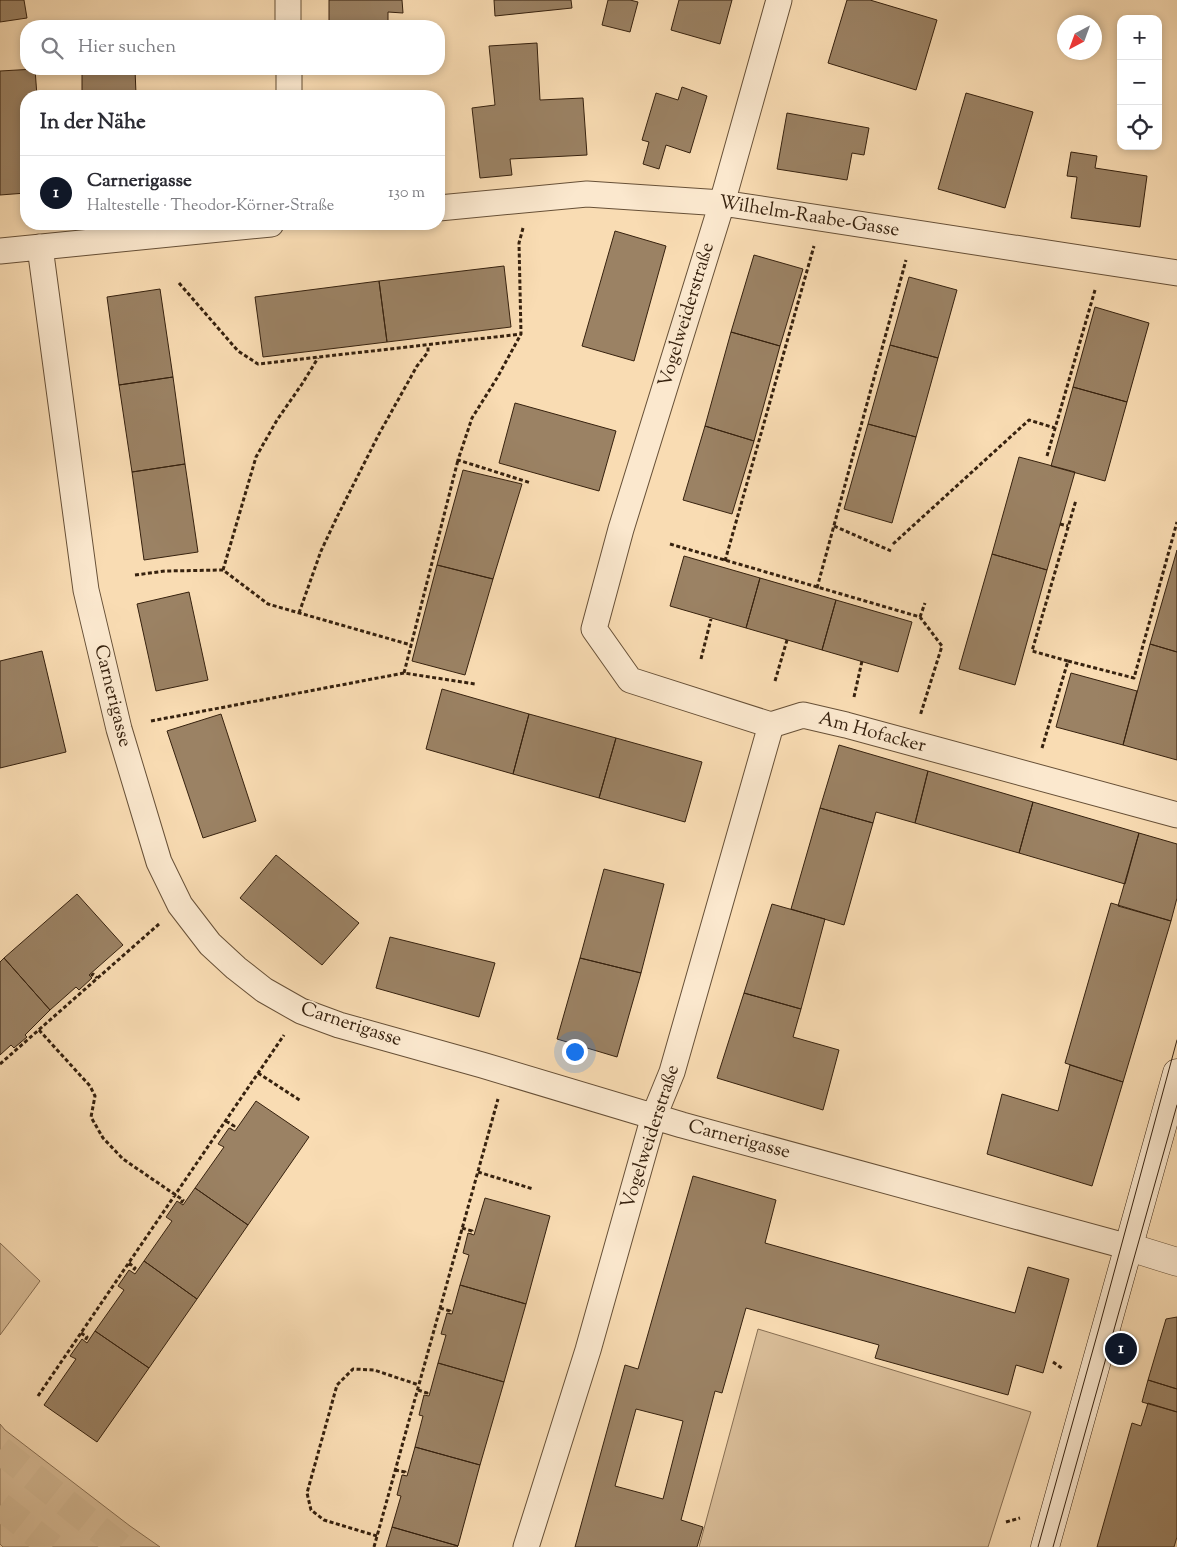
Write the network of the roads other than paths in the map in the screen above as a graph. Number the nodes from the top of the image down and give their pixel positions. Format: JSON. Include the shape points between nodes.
{"nodes":[{"id":1,"x":288,"y":0,"type":"edge"},
{"id":2,"x":779,"y":0,"type":"edge"},
{"id":3,"x":288,"y":20,"type":"edge"},
{"id":4,"x":289,"y":75,"type":"edge"},
{"id":5,"x":289,"y":90,"type":"edge"},
{"id":6,"x":722,"y":203,"type":"junction"},
{"id":7,"x":445,"y":207,"type":"edge"},
{"id":8,"x":211,"y":230,"type":"edge"},
{"id":9,"x":40,"y":247,"type":"junction"},
{"id":10,"x":0,"y":251,"type":"edge"},
{"id":11,"x":1177,"y":273,"type":"edge"},
{"id":12,"x":772,"y":725,"type":"junction"},
{"id":13,"x":1177,"y":815,"type":"edge"},
{"id":14,"x":1177,"y":1073,"type":"edge"},
{"id":15,"x":654,"y":1116,"type":"junction"},
{"id":16,"x":1129,"y":1246,"type":"junction"},
{"id":17,"x":1177,"y":1262,"type":"edge"},
{"id":18,"x":526,"y":1547,"type":"edge"},
{"id":19,"x":1045,"y":1547,"type":"edge"}],
"edges":[{"from":1,"to":3,"type":"street"},
{"from":2,"to":6,"type":"street","name":"Vogelweiderstraße"},
{"from":4,"to":5,"type":"street"},
{"from":6,"to":7,"type":"street","name":"Wilhelm-Raabe-Gasse","via":[[587,194]]},
{"from":6,"to":11,"type":"street","name":"Wilhelm-Raabe-Gasse"},
{"from":6,"to":12,"type":"street","name":"Vogelweiderstraße","via":[[623,522],[594,629],[630,680]]},
{"from":8,"to":9,"type":"street"},
{"from":9,"to":10,"type":"street"},
{"from":9,"to":15,"type":"street","name":"Carnerigasse","via":[[86,590],[119,729],[156,853],[180,905],[210,944],[236,968],[264,990],[301,1011],[339,1025]]},
{"from":12,"to":13,"type":"street","name":"Am Hofacker","via":[[803,715]]},
{"from":12,"to":15,"type":"street","name":"Vogelweiderstraße","via":[[672,1072]]},
{"from":14,"to":16,"type":"main road"},
{"from":15,"to":16,"type":"street","name":"Carnerigasse"},
{"from":15,"to":18,"type":"street","name":"Vogelweiderstraße","via":[[588,1350]]},
{"from":16,"to":17,"type":"main road","name":"Carnerigasse"},
{"from":16,"to":19,"type":"main road"}]}
